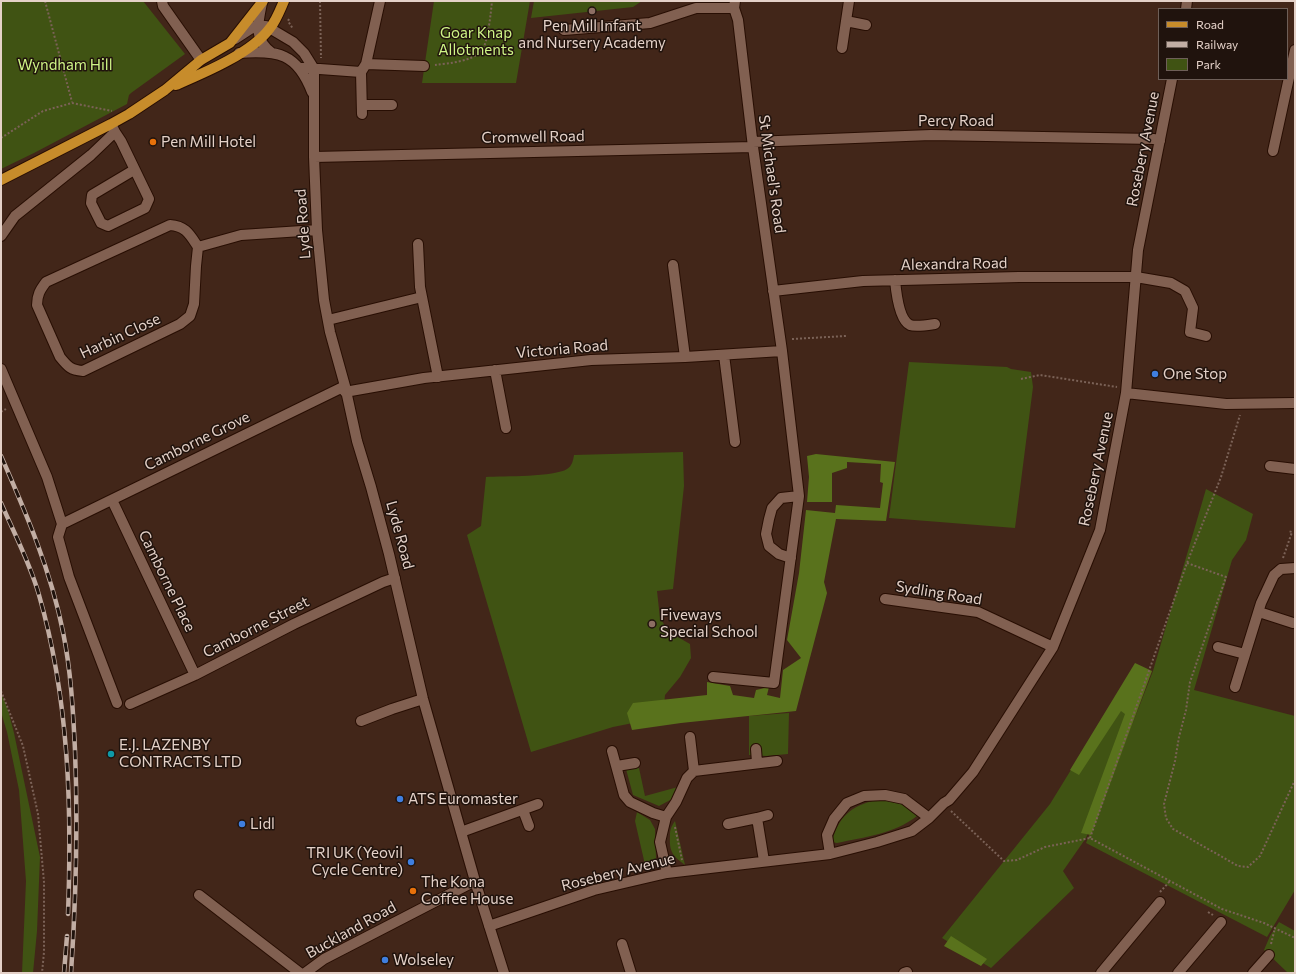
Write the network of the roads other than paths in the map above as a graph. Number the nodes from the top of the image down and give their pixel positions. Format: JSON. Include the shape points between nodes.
{"nodes":[{"id":1,"x":162,"y":1,"type":"edge"},
{"id":2,"x":284,"y":1,"type":"edge"},
{"id":3,"x":380,"y":1,"type":"edge"},
{"id":4,"x":849,"y":1,"type":"edge"},
{"id":5,"x":263,"y":2,"type":"edge"},
{"id":6,"x":735,"y":4,"type":"edge"},
{"id":7,"x":846,"y":21,"type":"junction"},
{"id":8,"x":258,"y":25,"type":"junction"},
{"id":9,"x":866,"y":25,"type":"dead end"},
{"id":10,"x":270,"y":28,"type":"junction"},
{"id":11,"x":564,"y":30,"type":"dead end"},
{"id":12,"x":260,"y":39,"type":"junction"},
{"id":13,"x":230,"y":43,"type":"junction"},
{"id":14,"x":842,"y":48,"type":"dead end"},
{"id":15,"x":1295,"y":50,"type":"edge"},
{"id":16,"x":239,"y":53,"type":"junction"},
{"id":17,"x":272,"y":53,"type":"junction"},
{"id":18,"x":201,"y":60,"type":"junction"},
{"id":19,"x":424,"y":66,"type":"road end"},
{"id":20,"x":299,"y":68,"type":"junction"},
{"id":21,"x":364,"y":68,"type":"junction"},
{"id":22,"x":314,"y":69,"type":"junction"},
{"id":23,"x":1172,"y":80,"type":"edge"},
{"id":24,"x":165,"y":90,"type":"junction"},
{"id":25,"x":314,"y":98,"type":"junction"},
{"id":26,"x":392,"y":105,"type":"dead end"},
{"id":27,"x":113,"y":128,"type":"junction"},
{"id":28,"x":1160,"y":140,"type":"junction"},
{"id":29,"x":753,"y":145,"type":"junction"},
{"id":30,"x":1273,"y":151,"type":"dead end"},
{"id":31,"x":314,"y":158,"type":"junction"},
{"id":32,"x":134,"y":170,"type":"junction"},
{"id":33,"x":1,"y":180,"type":"edge"},
{"id":34,"x":317,"y":230,"type":"junction"},
{"id":35,"x":1,"y":236,"type":"edge"},
{"id":36,"x":418,"y":244,"type":"dead end"},
{"id":37,"x":198,"y":247,"type":"junction"},
{"id":38,"x":673,"y":264,"type":"dead end"},
{"id":39,"x":1136,"y":277,"type":"junction"},
{"id":40,"x":895,"y":280,"type":"junction"},
{"id":41,"x":773,"y":291,"type":"junction"},
{"id":42,"x":422,"y":297,"type":"junction"},
{"id":43,"x":328,"y":320,"type":"junction"},
{"id":44,"x":935,"y":324,"type":"dead end"},
{"id":45,"x":1206,"y":336,"type":"dead end"},
{"id":46,"x":782,"y":351,"type":"junction"},
{"id":47,"x":724,"y":355,"type":"junction"},
{"id":48,"x":685,"y":357,"type":"junction"},
{"id":49,"x":1,"y":369,"type":"edge"},
{"id":50,"x":495,"y":370,"type":"junction"},
{"id":51,"x":438,"y":377,"type":"junction"},
{"id":52,"x":345,"y":389,"type":"junction"},
{"id":53,"x":1126,"y":391,"type":"junction"},
{"id":54,"x":1295,"y":403,"type":"edge"},
{"id":55,"x":506,"y":428,"type":"dead end"},
{"id":56,"x":735,"y":442,"type":"dead end"},
{"id":57,"x":1270,"y":466,"type":"dead end"},
{"id":58,"x":1295,"y":469,"type":"edge"},
{"id":59,"x":799,"y":496,"type":"junction"},
{"id":60,"x":112,"y":500,"type":"junction"},
{"id":61,"x":62,"y":524,"type":"junction"},
{"id":62,"x":791,"y":558,"type":"junction"},
{"id":63,"x":1295,"y":568,"type":"edge"},
{"id":64,"x":395,"y":578,"type":"junction"},
{"id":65,"x":885,"y":599,"type":"dead end"},
{"id":66,"x":1259,"y":612,"type":"junction"},
{"id":67,"x":1293,"y":623,"type":"dead end"},
{"id":68,"x":1053,"y":647,"type":"junction"},
{"id":69,"x":1218,"y":647,"type":"dead end"},
{"id":70,"x":1245,"y":654,"type":"junction"},
{"id":71,"x":195,"y":675,"type":"junction"},
{"id":72,"x":713,"y":678,"type":"dead end"},
{"id":73,"x":1235,"y":687,"type":"dead end"},
{"id":74,"x":422,"y":699,"type":"junction"},
{"id":75,"x":117,"y":703,"type":"dead end"},
{"id":76,"x":130,"y":704,"type":"dead end"},
{"id":77,"x":361,"y":721,"type":"dead end"},
{"id":78,"x":690,"y":737,"type":"dead end"},
{"id":79,"x":756,"y":749,"type":"dead end"},
{"id":80,"x":612,"y":751,"type":"dead end"},
{"id":81,"x":777,"y":761,"type":"dead end"},
{"id":82,"x":635,"y":763,"type":"dead end"},
{"id":83,"x":757,"y":763,"type":"junction"},
{"id":84,"x":617,"y":766,"type":"junction"},
{"id":85,"x":694,"y":770,"type":"junction"},
{"id":86,"x":538,"y":804,"type":"dead end"},
{"id":87,"x":523,"y":810,"type":"junction"},
{"id":88,"x":669,"y":814,"type":"junction"},
{"id":89,"x":768,"y":815,"type":"dead end"},
{"id":90,"x":757,"y":818,"type":"junction"},
{"id":91,"x":929,"y":818,"type":"junction"},
{"id":92,"x":728,"y":824,"type":"dead end"},
{"id":93,"x":528,"y":826,"type":"dead end"},
{"id":94,"x":461,"y":832,"type":"junction"},
{"id":95,"x":830,"y":854,"type":"junction"},
{"id":96,"x":764,"y":862,"type":"junction"},
{"id":97,"x":667,"y":873,"type":"junction"},
{"id":98,"x":475,"y":881,"type":"junction"},
{"id":99,"x":199,"y":895,"type":"dead end"},
{"id":100,"x":1160,"y":902,"type":"dead end"},
{"id":101,"x":1218,"y":919,"type":"road end"},
{"id":102,"x":489,"y":926,"type":"junction"},
{"id":103,"x":622,"y":944,"type":"dead end"},
{"id":104,"x":1268,"y":955,"type":"road end"},
{"id":105,"x":300,"y":973,"type":"edge"},
{"id":106,"x":305,"y":973,"type":"edge"},
{"id":107,"x":504,"y":973,"type":"edge"},
{"id":108,"x":631,"y":973,"type":"edge"},
{"id":109,"x":1100,"y":973,"type":"edge"},
{"id":110,"x":1178,"y":973,"type":"edge"},
{"id":111,"x":1253,"y":973,"type":"edge"}],
"edges":[{"from":1,"to":18,"type":"street"},
{"from":2,"to":10,"type":"main road"},
{"from":3,"to":21,"type":"street"},
{"from":4,"to":7,"type":"street"},
{"from":5,"to":8,"type":"street"},
{"from":5,"to":13,"type":"main road"},
{"from":6,"to":11,"type":"street","via":[[696,8],[650,23]]},
{"from":6,"to":29,"type":"street","name":"St Michael's Road"},
{"from":7,"to":9,"type":"street"},
{"from":7,"to":14,"type":"street"},
{"from":8,"to":10,"type":"street"},
{"from":8,"to":12,"type":"street"},
{"from":8,"to":13,"type":"street"},
{"from":10,"to":12,"type":"main road"},
{"from":10,"to":22,"type":"street","via":[[293,42]]},
{"from":12,"to":16,"type":"main road"},
{"from":12,"to":17,"type":"street","name":"Lyde Road"},
{"from":13,"to":18,"type":"main road"},
{"from":15,"to":30,"type":"street"},
{"from":16,"to":17,"type":"street","name":"Lyde Road"},
{"from":16,"to":24,"type":"main road","via":[[206,72]]},
{"from":17,"to":20,"type":"street","name":"Lyde Road","via":[[291,61]]},
{"from":18,"to":24,"type":"main road"},
{"from":19,"to":21,"type":"street"},
{"from":20,"to":22,"type":"street"},
{"from":20,"to":25,"type":"street","name":"Lyde Road"},
{"from":21,"to":22,"type":"street"},
{"from":21,"to":26,"type":"street","via":[[362,110]]},
{"from":22,"to":25,"type":"street","name":"Lyde Road"},
{"from":23,"to":28,"type":"street","name":"Rosebery Avenue"},
{"from":24,"to":27,"type":"main road"},
{"from":25,"to":31,"type":"street","name":"Lyde Road"},
{"from":27,"to":32,"type":"street"},
{"from":27,"to":33,"type":"main road"},
{"from":27,"to":35,"type":"street","via":[[91,155],[15,216]]},
{"from":28,"to":29,"type":"street","name":"Percy Road","via":[[931,135]]},
{"from":28,"to":39,"type":"street","name":"Rosebery Avenue","via":[[1138,250]]},
{"from":29,"to":31,"type":"street","name":"Cromwell Road"},
{"from":29,"to":41,"type":"street","name":"St Michael's Road"},
{"from":31,"to":34,"type":"street","name":"Lyde Road"},
{"from":32,"to":32,"type":"street","via":[[149,199],[145,208],[108,226],[101,223],[91,203],[92,195]]},
{"from":34,"to":37,"type":"street","via":[[240,235]]},
{"from":34,"to":43,"type":"street","name":"Lyde Road"},
{"from":36,"to":42,"type":"street"},
{"from":37,"to":37,"type":"street","name":"Harbin Close","via":[[194,304],[190,316],[180,324],[83,371],[74,370],[66,365],[37,305],[37,296],[46,282],[170,225],[178,225],[186,230]]},
{"from":38,"to":48,"type":"street"},
{"from":39,"to":40,"type":"street","name":"Alexandra Road"},
{"from":39,"to":45,"type":"street","name":"Alexandra Road","via":[[1171,283],[1185,291],[1193,308],[1190,332]]},
{"from":39,"to":53,"type":"street","name":"Rosebery Avenue"},
{"from":40,"to":41,"type":"street","name":"Alexandra Road"},
{"from":40,"to":44,"type":"street","via":[[900,309],[906,322],[911,325]]},
{"from":41,"to":46,"type":"street","name":"St Michael's Road"},
{"from":42,"to":43,"type":"street"},
{"from":42,"to":51,"type":"street"},
{"from":43,"to":52,"type":"street","name":"Lyde Road"},
{"from":46,"to":47,"type":"street","name":"Victoria Road"},
{"from":46,"to":59,"type":"street","name":"St Michael's Road"},
{"from":47,"to":48,"type":"street","name":"Victoria Road"},
{"from":47,"to":56,"type":"street"},
{"from":48,"to":50,"type":"street","name":"Victoria Road","via":[[591,360]]},
{"from":49,"to":61,"type":"street","via":[[46,474]]},
{"from":50,"to":51,"type":"street","name":"Victoria Road"},
{"from":50,"to":55,"type":"street"},
{"from":51,"to":52,"type":"street","name":"Victoria Road"},
{"from":52,"to":60,"type":"street","name":"Camborne Grove"},
{"from":52,"to":64,"type":"street","name":"Lyde Road"},
{"from":53,"to":54,"type":"street","via":[[1226,404]]},
{"from":53,"to":68,"type":"street","name":"Rosebery Avenue","via":[[1100,530]]},
{"from":57,"to":58,"type":"street"},
{"from":59,"to":62,"type":"street","name":"St Michael's Road"},
{"from":59,"to":62,"type":"street","via":[[781,498],[772,508],[766,534],[769,546],[779,554]]},
{"from":60,"to":61,"type":"street","name":"Camborne Grove"},
{"from":60,"to":71,"type":"street","name":"Camborne Place"},
{"from":61,"to":75,"type":"street","via":[[58,537],[69,577]]},
{"from":62,"to":72,"type":"street","name":"St Michael's Road","via":[[774,682]]},
{"from":63,"to":66,"type":"street","via":[[1281,569],[1274,575]]},
{"from":64,"to":71,"type":"street","name":"Camborne Street","via":[[294,624]]},
{"from":64,"to":74,"type":"street","name":"Lyde Road"},
{"from":65,"to":68,"type":"street","name":"Sydling Road","via":[[978,612]]},
{"from":66,"to":67,"type":"street"},
{"from":66,"to":70,"type":"street"},
{"from":68,"to":91,"type":"street","name":"Rosebery Avenue","via":[[972,772],[949,800]]},
{"from":69,"to":70,"type":"street"},
{"from":70,"to":73,"type":"street"},
{"from":71,"to":76,"type":"street","name":"Camborne Street"},
{"from":74,"to":77,"type":"street"},
{"from":74,"to":94,"type":"street","name":"Lyde Road"},
{"from":78,"to":85,"type":"street"},
{"from":79,"to":83,"type":"street"},
{"from":80,"to":84,"type":"street"},
{"from":81,"to":83,"type":"street"},
{"from":82,"to":84,"type":"street"},
{"from":83,"to":85,"type":"street"},
{"from":84,"to":88,"type":"street","via":[[624,795],[630,802],[653,813]]},
{"from":85,"to":88,"type":"street"},
{"from":86,"to":87,"type":"street"},
{"from":87,"to":93,"type":"street"},
{"from":87,"to":94,"type":"street"},
{"from":88,"to":97,"type":"street","via":[[660,842]]},
{"from":89,"to":90,"type":"street"},
{"from":90,"to":92,"type":"street"},
{"from":90,"to":96,"type":"street"},
{"from":91,"to":95,"type":"street","name":"Rosebery Avenue","via":[[912,831]]},
{"from":91,"to":95,"type":"street","via":[[904,799],[885,795],[864,796],[847,803],[834,819],[827,835]]},
{"from":94,"to":98,"type":"street","name":"Lyde Road"},
{"from":95,"to":96,"type":"street","name":"Rosebery Avenue"},
{"from":96,"to":97,"type":"street","name":"Rosebery Avenue"},
{"from":97,"to":102,"type":"street","name":"Rosebery Avenue","via":[[594,890]]},
{"from":98,"to":102,"type":"street","name":"Lyde Road"},
{"from":98,"to":106,"type":"street","name":"Buckland Road","via":[[324,959]]},
{"from":99,"to":105,"type":"street"},
{"from":100,"to":109,"type":"street"},
{"from":101,"to":110,"type":"street"},
{"from":102,"to":107,"type":"street","name":"Lyde Road"},
{"from":103,"to":108,"type":"street"},
{"from":104,"to":111,"type":"street"}]}
